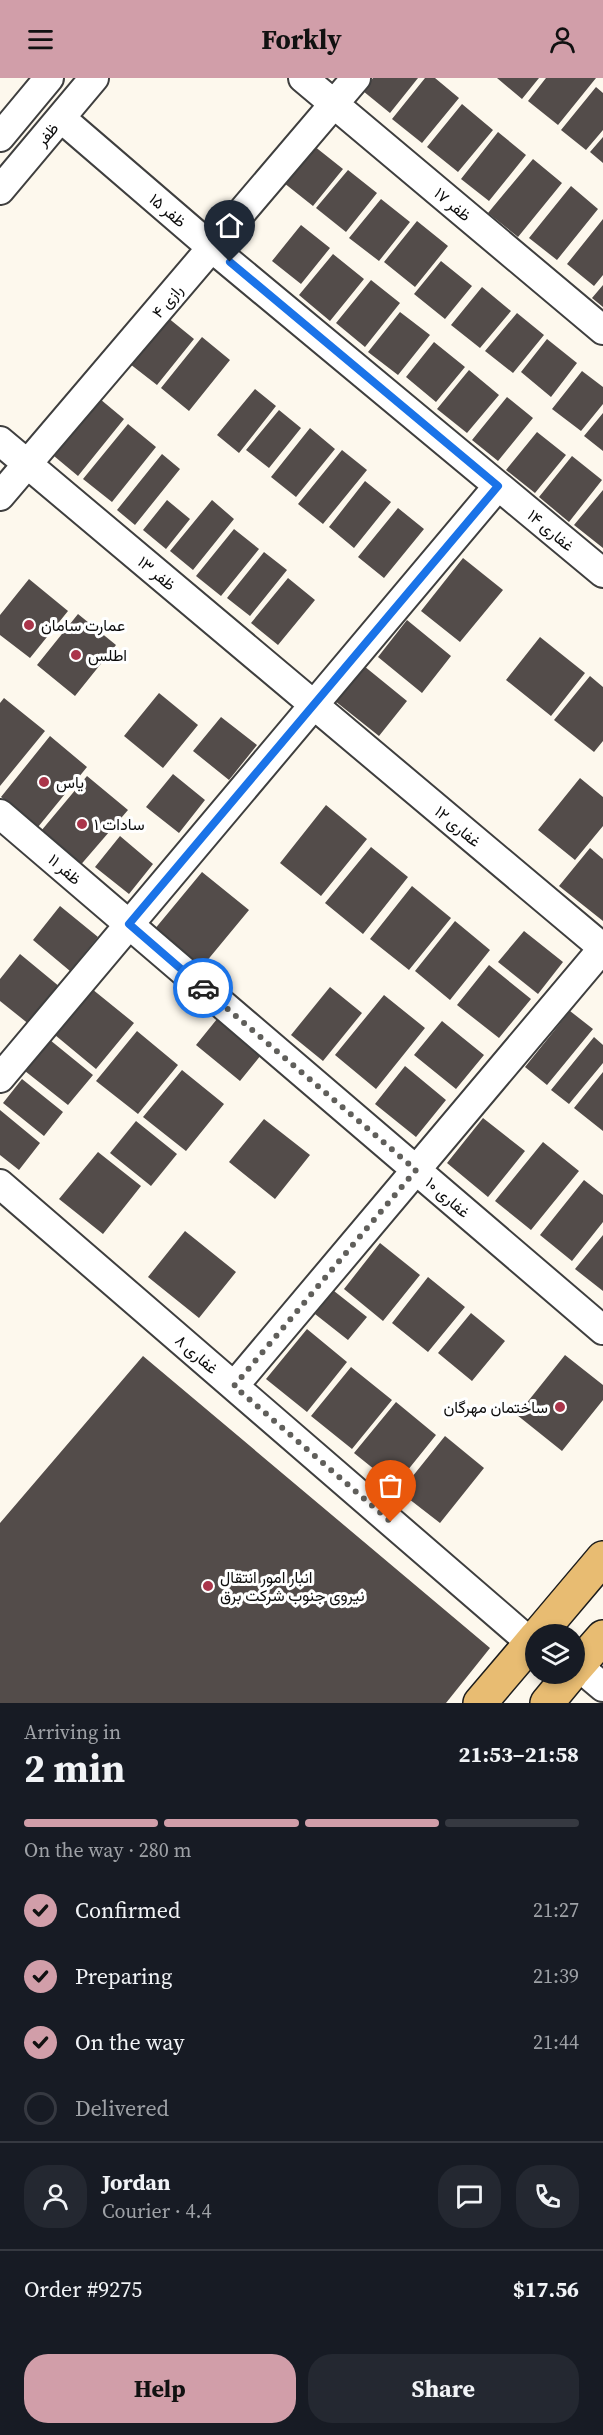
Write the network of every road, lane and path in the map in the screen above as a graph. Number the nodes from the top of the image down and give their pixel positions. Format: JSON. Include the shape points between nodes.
{"nodes":[{"id":1,"x":49,"y":78,"type":"edge"},
{"id":2,"x":94,"y":78,"type":"edge"},
{"id":3,"x":303,"y":78,"type":"edge"},
{"id":4,"x":356,"y":78,"type":"edge"},
{"id":5,"x":334,"y":105,"type":"junction"},
{"id":6,"x":61,"y":118,"type":"junction"},
{"id":7,"x":0,"y":136,"type":"edge"},
{"id":8,"x":0,"y":190,"type":"edge"},
{"id":9,"x":212,"y":248,"type":"junction"},
{"id":10,"x":603,"y":330,"type":"edge"},
{"id":11,"x":0,"y":441,"type":"edge"},
{"id":12,"x":27,"y":465,"type":"junction"},
{"id":13,"x":498,"y":486,"type":"junction"},
{"id":14,"x":0,"y":496,"type":"edge"},
{"id":15,"x":603,"y":573,"type":"edge"},
{"id":16,"x":314,"y":705,"type":"junction"},
{"id":17,"x":0,"y":814,"type":"edge"},
{"id":18,"x":129,"y":924,"type":"junction"},
{"id":19,"x":603,"y":948,"type":"edge"},
{"id":20,"x":0,"y":1078,"type":"edge"},
{"id":21,"x":416,"y":1170,"type":"junction"},
{"id":22,"x":0,"y":1184,"type":"edge"},
{"id":23,"x":603,"y":1330,"type":"edge"},
{"id":24,"x":234,"y":1386,"type":"junction"},
{"id":25,"x":603,"y":1558,"type":"edge"},
{"id":26,"x":547,"y":1624,"type":"edge"},
{"id":27,"x":525,"y":1630,"type":"edge"},
{"id":28,"x":603,"y":1637,"type":"edge"},
{"id":29,"x":525,"y":1650,"type":"edge"},
{"id":30,"x":585,"y":1658,"type":"edge"},
{"id":31,"x":585,"y":1676,"type":"edge"},
{"id":32,"x":563,"y":1684,"type":"edge"},
{"id":33,"x":603,"y":1687,"type":"edge"},
{"id":34,"x":480,"y":1703,"type":"edge"},
{"id":35,"x":547,"y":1703,"type":"edge"}],
"edges":[{"from":1,"to":7,"type":"street","name":"ظفر"},
{"from":2,"to":6,"type":"street","name":"ظفر"},
{"from":3,"to":5,"type":"street","name":"ظفر ۱۷"},
{"from":4,"to":5,"type":"street","name":"رازی ۴"},
{"from":5,"to":9,"type":"street","name":"رازی ۴"},
{"from":5,"to":10,"type":"street","name":"ظفر ۱۷"},
{"from":6,"to":8,"type":"street","name":"ظفر"},
{"from":6,"to":9,"type":"street","name":"ظفر ۱۵"},
{"from":9,"to":12,"type":"street","name":"رازی ۴"},
{"from":9,"to":13,"type":"street","name":"ظفر ۱۵"},
{"from":11,"to":12,"type":"street","name":"ظفر ۱۳"},
{"from":12,"to":14,"type":"street","name":"رازی ۴"},
{"from":12,"to":16,"type":"street","name":"ظفر ۱۳"},
{"from":13,"to":15,"type":"street","name":"غفاری ۱۴"},
{"from":13,"to":16,"type":"street"},
{"from":16,"to":18,"type":"street"},
{"from":16,"to":19,"type":"street","name":"غفاری ۱۲"},
{"from":17,"to":18,"type":"street","name":"ظفر ۱۱"},
{"from":18,"to":20,"type":"street"},
{"from":18,"to":21,"type":"street","name":"غفاری ۱۰"},
{"from":19,"to":21,"type":"street"},
{"from":21,"to":23,"type":"street","name":"غفاری ۱۰"},
{"from":21,"to":24,"type":"street"},
{"from":22,"to":24,"type":"street","name":"غفاری ۸"},
{"from":24,"to":27,"type":"street","name":"غفاری ۸"},
{"from":25,"to":26,"type":"main road"},
{"from":28,"to":30,"type":"main road"},
{"from":29,"to":34,"type":"main road"},
{"from":31,"to":33,"type":"street"},
{"from":32,"to":35,"type":"main road"}]}
